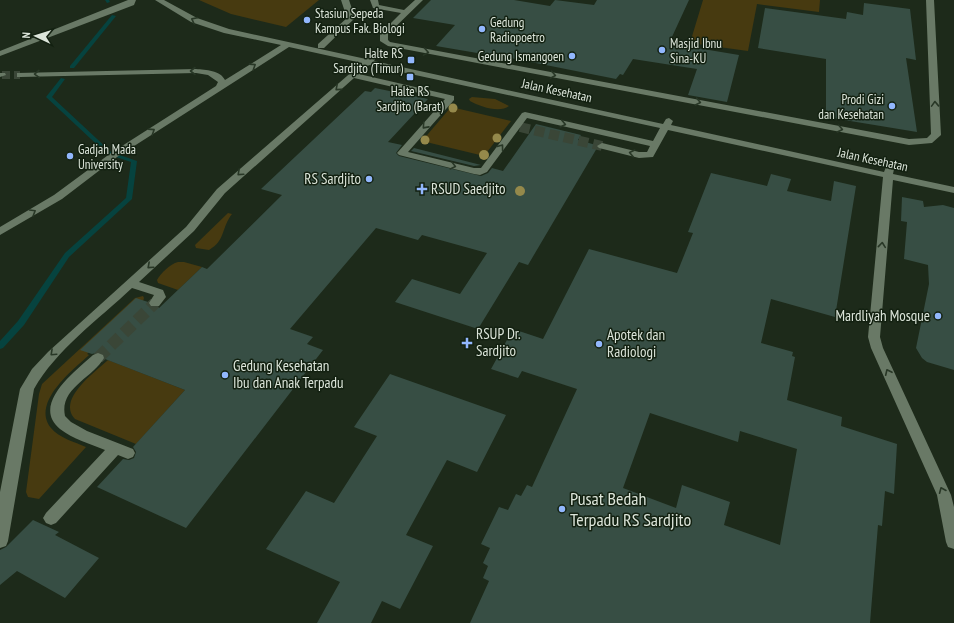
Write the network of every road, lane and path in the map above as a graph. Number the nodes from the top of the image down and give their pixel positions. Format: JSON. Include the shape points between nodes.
{"nodes":[{"id":1,"x":132,"y":0,"type":"edge"},
{"id":2,"x":159,"y":0,"type":"edge"},
{"id":3,"x":174,"y":0,"type":"edge"},
{"id":4,"x":345,"y":0,"type":"edge"},
{"id":5,"x":374,"y":0,"type":"edge"},
{"id":6,"x":419,"y":0,"type":"edge"},
{"id":7,"x":930,"y":0,"type":"edge"},
{"id":8,"x":121,"y":3,"type":"edge"},
{"id":9,"x":103,"y":11,"type":"junction"},
{"id":10,"x":406,"y":12,"type":"junction"},
{"id":11,"x":286,"y":45,"type":"junction"},
{"id":12,"x":321,"y":46,"type":"junction"},
{"id":13,"x":0,"y":48,"type":"edge"},
{"id":14,"x":0,"y":54,"type":"edge"},
{"id":15,"x":370,"y":60,"type":"junction"},
{"id":16,"x":20,"y":75,"type":"tunnel mouth"},
{"id":17,"x":353,"y":75,"type":"junction"},
{"id":18,"x":220,"y":87,"type":"junction"},
{"id":19,"x":667,"y":124,"type":"junction"},
{"id":20,"x":657,"y":145,"type":"junction"},
{"id":21,"x":602,"y":146,"type":"tunnel mouth"},
{"id":22,"x":889,"y":172,"type":"junction"},
{"id":23,"x":954,"y":183,"type":"edge"},
{"id":24,"x":954,"y":190,"type":"edge"},
{"id":25,"x":3,"y":228,"type":"edge"},
{"id":26,"x":130,"y":283,"type":"junction"},
{"id":27,"x":155,"y":303,"type":"dead end"},
{"id":28,"x":98,"y":358,"type":"tunnel mouth"},
{"id":29,"x":51,"y":518,"type":"dead end"},
{"id":30,"x":0,"y":541,"type":"edge"},
{"id":31,"x":954,"y":542,"type":"edge"}],
"edges":[{"from":1,"to":8,"type":"street"},
{"from":11,"to":2,"type":"street","name":"Jalan Kesehatan","one_way":true,"via":[[201,23]]},
{"from":3,"to":12,"type":"street","name":"Jalan Kesehatan","via":[[224,24]]},
{"from":4,"to":12,"type":"street","via":[[352,15],[350,20]]},
{"from":5,"to":10,"type":"street","via":[[376,6]]},
{"from":6,"to":10,"type":"street"},
{"from":10,"to":7,"type":"street","one_way":true,"via":[[384,34],[384,41],[388,44],[909,142],[929,141],[936,135]]},
{"from":8,"to":9,"type":"street"},
{"from":9,"to":13,"type":"street"},
{"from":9,"to":14,"type":"street"},
{"from":11,"to":15,"type":"street","name":"Jalan Kesehatan"},
{"from":18,"to":11,"type":"street","one_way":true},
{"from":12,"to":15,"type":"street","name":"Jalan Kesehatan"},
{"from":15,"to":17,"type":"street"},
{"from":15,"to":19,"type":"street","name":"Jalan Kesehatan"},
{"from":18,"to":16,"type":"street","one_way":true,"via":[[220,78],[204,71]]},
{"from":17,"to":20,"type":"street","one_way":true,"via":[[451,98],[403,151],[405,154],[480,172],[525,115]]},
{"from":17,"to":26,"type":"street","one_way":true,"via":[[221,191],[190,229]]},
{"from":25,"to":18,"type":"street","one_way":true,"via":[[58,197],[114,155]]},
{"from":19,"to":20,"type":"street"},
{"from":19,"to":22,"type":"street","name":"Jalan Kesehatan"},
{"from":20,"to":21,"type":"street","one_way":true,"via":[[652,153],[644,156]]},
{"from":22,"to":23,"type":"street","name":"Jalan Kesehatan"},
{"from":22,"to":24,"type":"street","name":"Jalan Kesehatan"},
{"from":31,"to":22,"type":"street","one_way":true,"via":[[944,495],[874,337]]},
{"from":26,"to":27,"type":"street","via":[[159,293],[160,297]]},
{"from":26,"to":30,"type":"street","one_way":true,"via":[[48,359],[31,380],[27,389]]},
{"from":28,"to":29,"type":"street","via":[[64,392],[58,405],[58,416],[70,428],[122,450]]}]}
